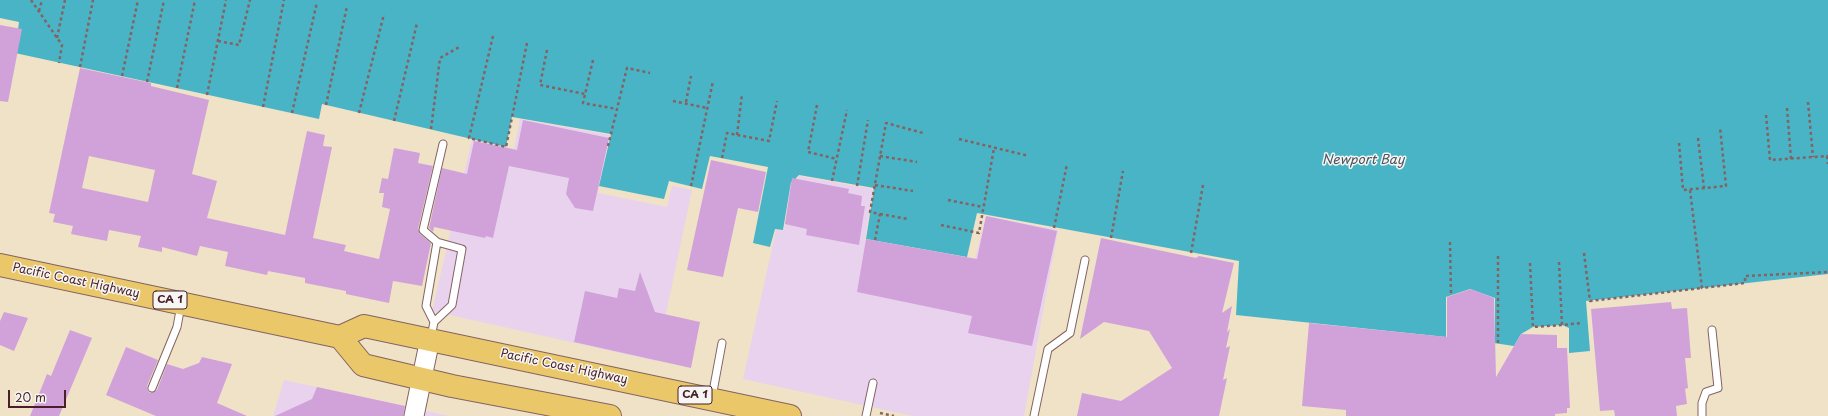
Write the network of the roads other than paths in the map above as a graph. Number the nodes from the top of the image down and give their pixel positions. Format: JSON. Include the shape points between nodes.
{"nodes":[{"id":1,"x":443,"y":144,"type":"dead end"},
{"id":2,"x":437,"y":242,"type":"junction"},
{"id":3,"x":1085,"y":260,"type":"dead end"},
{"id":4,"x":0,"y":265,"type":"edge"},
{"id":5,"x":181,"y":302,"type":"junction"},
{"id":6,"x":1712,"y":330,"type":"dead end"},
{"id":7,"x":432,"y":331,"type":"junction"},
{"id":8,"x":340,"y":336,"type":"junction"},
{"id":9,"x":722,"y":343,"type":"dead end"},
{"id":10,"x":422,"y":378,"type":"junction"},
{"id":11,"x":873,"y":383,"type":"dead end"},
{"id":12,"x":152,"y":388,"type":"dead end"},
{"id":13,"x":712,"y":399,"type":"junction"},
{"id":14,"x":414,"y":416,"type":"edge"},
{"id":15,"x":610,"y":416,"type":"edge"},
{"id":16,"x":790,"y":416,"type":"edge"},
{"id":17,"x":866,"y":416,"type":"edge"},
{"id":18,"x":1034,"y":416,"type":"edge"},
{"id":19,"x":1702,"y":416,"type":"edge"}],
"edges":[{"from":1,"to":2,"type":"lane","via":[[423,230]]},
{"from":2,"to":7,"type":"lane","via":[[426,306]]},
{"from":2,"to":7,"type":"lane","via":[[462,249],[452,305]]},
{"from":3,"to":18,"type":"lane","via":[[1070,333],[1048,349]]},
{"from":4,"to":5,"type":"highway","name":"Pacific Coast Highway","number":"CA 1"},
{"from":5,"to":8,"type":"highway","name":"Pacific Coast Highway","number":"CA 1"},
{"from":5,"to":12,"type":"lane","via":[[177,328]]},
{"from":6,"to":19,"type":"lane","via":[[1718,388],[1706,392],[1702,403]]},
{"from":7,"to":8,"type":"highway","name":"Pacific Coast Highway","number":"CA 1","via":[[364,326]]},
{"from":7,"to":10,"type":"street"},
{"from":7,"to":13,"type":"highway","name":"Pacific Coast Highway","number":"CA 1"},
{"from":8,"to":10,"type":"highway","via":[[363,365]]},
{"from":9,"to":13,"type":"lane"},
{"from":10,"to":14,"type":"street"},
{"from":10,"to":15,"type":"highway"},
{"from":11,"to":17,"type":"lane"},
{"from":13,"to":16,"type":"highway","name":"Pacific Coast Highway","number":"CA 1"}]}
